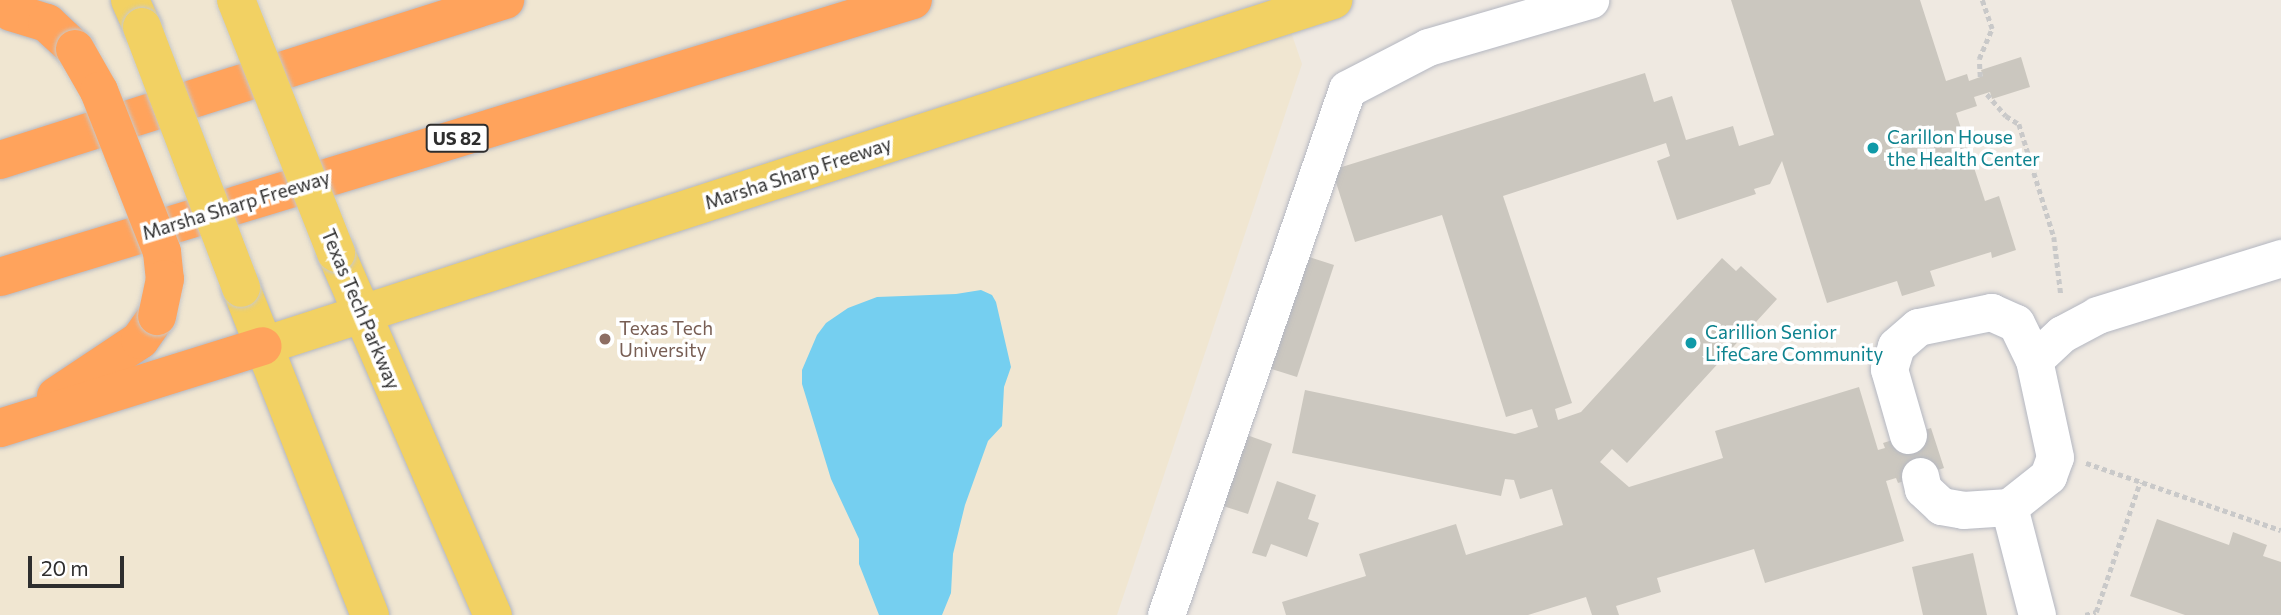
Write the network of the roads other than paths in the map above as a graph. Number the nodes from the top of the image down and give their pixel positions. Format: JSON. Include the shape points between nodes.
{"nodes":[{"id":1,"x":53,"y":0,"type":"edge"},
{"id":2,"x":236,"y":0,"type":"edge"},
{"id":3,"x":505,"y":0,"type":"edge"},
{"id":4,"x":913,"y":0,"type":"edge"},
{"id":5,"x":1333,"y":0,"type":"edge"},
{"id":6,"x":1590,"y":0,"type":"edge"},
{"id":7,"x":5,"y":14,"type":"edge"},
{"id":8,"x":136,"y":14,"type":"edge"},
{"id":9,"x":0,"y":160,"type":"edge"},
{"id":10,"x":2281,"y":258,"type":"edge"},
{"id":11,"x":0,"y":277,"type":"edge"},
{"id":12,"x":362,"y":315,"type":"junction"},
{"id":13,"x":263,"y":346,"type":"junction"},
{"id":14,"x":2034,"y":360,"type":"junction"},
{"id":15,"x":8,"y":425,"type":"edge"},
{"id":16,"x":1908,"y":435,"type":"dead end"},
{"id":17,"x":1920,"y":476,"type":"dead end"},
{"id":18,"x":2009,"y":507,"type":"junction"},
{"id":19,"x":370,"y":615,"type":"edge"},
{"id":20,"x":493,"y":615,"type":"edge"},
{"id":21,"x":1166,"y":615,"type":"edge"},
{"id":22,"x":2038,"y":615,"type":"edge"}],
"edges":[{"from":1,"to":7,"type":"highway"},
{"from":2,"to":12,"type":"main road","name":"Texas Tech Parkway","bridge":true},
{"from":3,"to":9,"type":"highway"},
{"from":4,"to":11,"type":"highway","name":"Marsha Sharp Freeway","number":"US 82"},
{"from":5,"to":12,"type":"main road","name":"Marsha Sharp Freeway"},
{"from":6,"to":21,"type":"lane","via":[[1428,47],[1347,89]]},
{"from":7,"to":15,"type":"highway","bridge":true,"via":[[47,23],[75,49],[99,91],[162,253],[165,279],[157,316],[128,349]]},
{"from":8,"to":13,"type":"main road","bridge":true},
{"from":10,"to":14,"type":"lane","via":[[2097,315],[2062,334]]},
{"from":12,"to":13,"type":"main road","name":"Marsha Sharp Freeway"},
{"from":12,"to":20,"type":"main road","name":"Texas Tech Parkway"},
{"from":13,"to":15,"type":"highway"},
{"from":13,"to":19,"type":"main road"},
{"from":14,"to":16,"type":"lane","via":[[2016,323],[1991,312],[1918,327],[1896,346],[1889,369]]},
{"from":14,"to":18,"type":"lane","via":[[2055,457],[2048,476]]},
{"from":17,"to":18,"type":"lane","via":[[1923,489],[1941,506],[1963,510]]},
{"from":18,"to":22,"type":"lane"}]}
